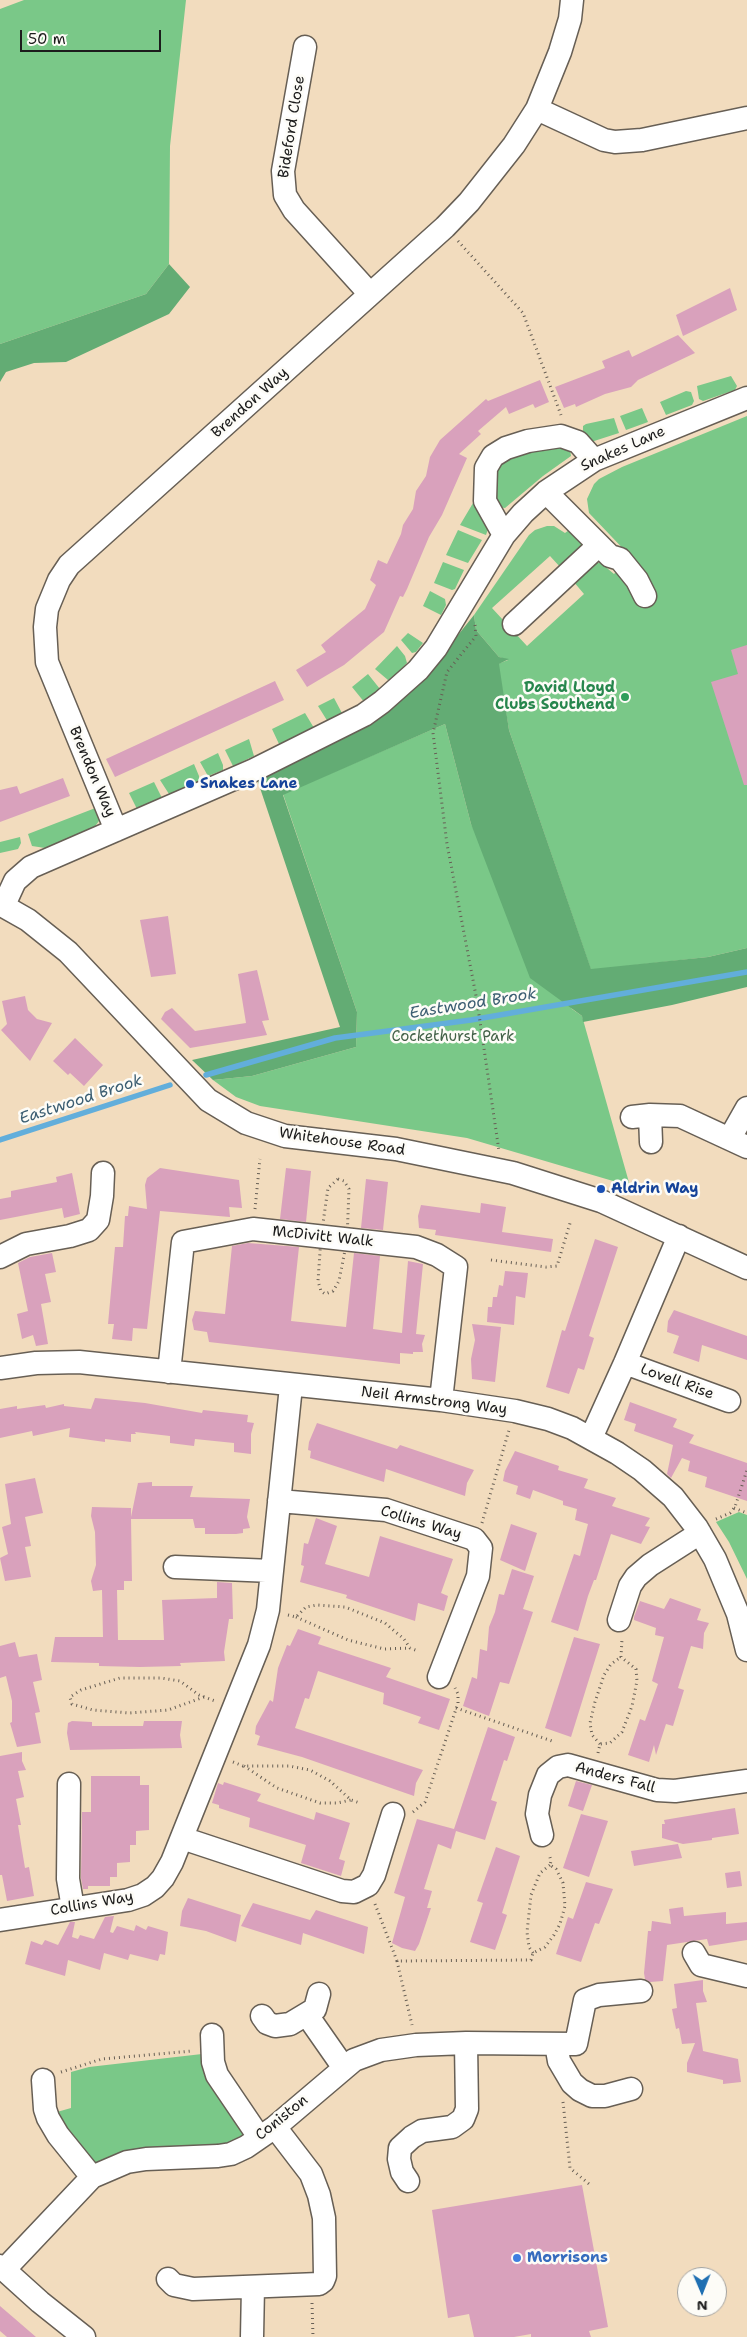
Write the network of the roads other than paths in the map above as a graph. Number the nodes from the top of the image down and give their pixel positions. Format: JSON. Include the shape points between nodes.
{"nodes":[{"id":1,"x":572,"y":0,"type":"edge"},
{"id":2,"x":304,"y":47,"type":"dead end"},
{"id":3,"x":537,"y":109,"type":"junction"},
{"id":4,"x":747,"y":118,"type":"edge"},
{"id":5,"x":370,"y":294,"type":"junction"},
{"id":6,"x":747,"y":398,"type":"edge"},
{"id":7,"x":594,"y":460,"type":"junction"},
{"id":8,"x":546,"y":492,"type":"junction"},
{"id":9,"x":504,"y":535,"type":"junction"},
{"id":10,"x":604,"y":550,"type":"junction"},
{"id":11,"x":642,"y":591,"type":"dead end"},
{"id":12,"x":514,"y":624,"type":"dead end"},
{"id":13,"x":116,"y":830,"type":"junction"},
{"id":14,"x":2,"y":904,"type":"edge"},
{"id":15,"x":747,"y":1108,"type":"edge"},
{"id":16,"x":651,"y":1142,"type":"dead end"},
{"id":17,"x":739,"y":1143,"type":"edge"},
{"id":18,"x":103,"y":1173,"type":"dead end"},
{"id":19,"x":679,"y":1236,"type":"junction"},
{"id":20,"x":0,"y":1257,"type":"edge"},
{"id":21,"x":747,"y":1268,"type":"edge"},
{"id":22,"x":626,"y":1363,"type":"junction"},
{"id":23,"x":0,"y":1368,"type":"edge"},
{"id":24,"x":169,"y":1372,"type":"junction"},
{"id":25,"x":291,"y":1386,"type":"junction"},
{"id":26,"x":441,"y":1400,"type":"junction"},
{"id":27,"x":729,"y":1401,"type":"dead end"},
{"id":28,"x":591,"y":1438,"type":"junction"},
{"id":29,"x":279,"y":1502,"type":"junction"},
{"id":30,"x":699,"y":1530,"type":"junction"},
{"id":31,"x":175,"y":1567,"type":"dead end"},
{"id":32,"x":272,"y":1571,"type":"junction"},
{"id":33,"x":619,"y":1620,"type":"road end"},
{"id":34,"x":747,"y":1650,"type":"edge"},
{"id":35,"x":446,"y":1681,"type":"road end"},
{"id":36,"x":747,"y":1781,"type":"edge"},
{"id":37,"x":69,"y":1784,"type":"dead end"},
{"id":38,"x":393,"y":1814,"type":"road end"},
{"id":39,"x":542,"y":1835,"type":"dead end"},
{"id":40,"x":182,"y":1838,"type":"junction"},
{"id":41,"x":73,"y":1908,"type":"junction"},
{"id":42,"x":0,"y":1920,"type":"edge"},
{"id":43,"x":694,"y":1953,"type":"dead end"},
{"id":44,"x":747,"y":1976,"type":"edge"},
{"id":45,"x":640,"y":1992,"type":"dead end"},
{"id":46,"x":319,"y":1994,"type":"dead end"},
{"id":47,"x":307,"y":2015,"type":"junction"},
{"id":48,"x":262,"y":2016,"type":"dead end"},
{"id":49,"x":212,"y":2042,"type":"road end"},
{"id":50,"x":466,"y":2043,"type":"junction"},
{"id":51,"x":566,"y":2044,"type":"junction"},
{"id":52,"x":344,"y":2068,"type":"junction"},
{"id":53,"x":44,"y":2080,"type":"road end"},
{"id":54,"x":630,"y":2089,"type":"dead end"},
{"id":55,"x":267,"y":2132,"type":"junction"},
{"id":56,"x":92,"y":2177,"type":"junction"},
{"id":57,"x":408,"y":2181,"type":"dead end"},
{"id":58,"x":2,"y":2268,"type":"edge"},
{"id":59,"x":168,"y":2278,"type":"dead end"},
{"id":60,"x":253,"y":2287,"type":"junction"},
{"id":61,"x":84,"y":2337,"type":"edge"},
{"id":62,"x":252,"y":2337,"type":"edge"}],
"edges":[{"from":1,"to":3,"type":"street","name":"Brendon Way","via":[[560,52]]},
{"from":2,"to":5,"type":"street","name":"Bideford Close","via":[[283,170],[285,195],[294,210]]},
{"from":3,"to":4,"type":"street","via":[[615,142],[642,140]]},
{"from":3,"to":5,"type":"street","name":"Brendon Way","via":[[490,177],[445,227]]},
{"from":5,"to":13,"type":"street","name":"Brendon Way","via":[[69,565],[59,580],[47,609],[44,627],[47,662]]},
{"from":6,"to":7,"type":"street","name":"Snakes Lane"},
{"from":7,"to":8,"type":"street","name":"Snakes Lane"},
{"from":7,"to":9,"type":"street","via":[[578,442],[569,437],[553,436],[506,448],[488,462],[485,501]]},
{"from":8,"to":9,"type":"street","name":"Snakes Lane"},
{"from":8,"to":10,"type":"street"},
{"from":9,"to":13,"type":"street","name":"Snakes Lane","via":[[436,648],[418,670],[382,702],[345,726],[254,770]]},
{"from":10,"to":11,"type":"street","via":[[620,559],[638,580]]},
{"from":10,"to":12,"type":"street"},
{"from":13,"to":14,"type":"street","name":"Snakes Lane","via":[[41,862],[22,874]]},
{"from":14,"to":19,"type":"street","name":"Whitehouse Road","via":[[68,952],[208,1100],[246,1123],[285,1136],[396,1149],[514,1173],[601,1201]]},
{"from":15,"to":17,"type":"street"},
{"from":16,"to":17,"type":"street","via":[[641,1116],[680,1116]]},
{"from":18,"to":20,"type":"street","via":[[98,1220],[88,1230],[26,1244]]},
{"from":19,"to":21,"type":"street","name":"Whitehouse Road"},
{"from":19,"to":22,"type":"street"},
{"from":22,"to":27,"type":"street","name":"Lovell Rise"},
{"from":22,"to":28,"type":"street"},
{"from":23,"to":24,"type":"street","name":"Neil Armstrong Way","via":[[58,1361]]},
{"from":24,"to":25,"type":"street","name":"Neil Armstrong Way"},
{"from":24,"to":26,"type":"street","name":"McDivitt Walk","via":[[183,1242],[253,1229],[416,1247],[456,1267]]},
{"from":25,"to":26,"type":"street","name":"Neil Armstrong Way"},
{"from":25,"to":29,"type":"street","name":"Collins Way"},
{"from":26,"to":28,"type":"street","name":"Neil Armstrong Way","via":[[515,1411],[548,1420]]},
{"from":28,"to":30,"type":"street","name":"Neil Armstrong Way","via":[[642,1470],[673,1497]]},
{"from":29,"to":32,"type":"street","name":"Collins Way"},
{"from":29,"to":35,"type":"street","name":"Collins Way","via":[[386,1510],[474,1539],[481,1548],[478,1576]]},
{"from":30,"to":33,"type":"street","via":[[636,1577]]},
{"from":30,"to":34,"type":"street","name":"Neil Armstrong Way","via":[[731,1596]]},
{"from":31,"to":32,"type":"street"},
{"from":32,"to":40,"type":"street","name":"Collins Way","via":[[268,1610],[253,1662]]},
{"from":36,"to":39,"type":"street","name":"Anders Fall","via":[[675,1791],[657,1790],[568,1764],[548,1775],[540,1795],[537,1814]]},
{"from":37,"to":41,"type":"street","via":[[68,1879]]},
{"from":38,"to":40,"type":"street","via":[[374,1875],[368,1885],[354,1892],[342,1891]]},
{"from":40,"to":41,"type":"street","name":"Collins Way","via":[[172,1862],[155,1888],[128,1900]]},
{"from":41,"to":42,"type":"street","name":"Collins Way"},
{"from":43,"to":44,"type":"street","via":[[701,1965]]},
{"from":45,"to":51,"type":"street","via":[[598,1995],[585,2000]]},
{"from":46,"to":47,"type":"street","via":[[315,2009]]},
{"from":47,"to":48,"type":"street","via":[[290,2024],[275,2026],[267,2024]]},
{"from":47,"to":52,"type":"street"},
{"from":49,"to":55,"type":"street","via":[[217,2075]]},
{"from":50,"to":51,"type":"street","name":"Coniston"},
{"from":50,"to":52,"type":"street","name":"Coniston","via":[[381,2050],[354,2060]]},
{"from":50,"to":57,"type":"street","via":[[467,2109],[463,2119],[452,2127],[422,2131],[400,2148],[401,2166]]},
{"from":51,"to":54,"type":"street","via":[[558,2061],[580,2090],[592,2096],[605,2096]]},
{"from":52,"to":55,"type":"street","name":"Coniston"},
{"from":53,"to":56,"type":"street","via":[[48,2118]]},
{"from":55,"to":56,"type":"street","name":"Coniston","via":[[231,2154],[127,2162]]},
{"from":55,"to":60,"type":"street","via":[[311,2174],[324,2218],[318,2280]]},
{"from":56,"to":58,"type":"street","name":"Coniston"},
{"from":58,"to":61,"type":"street"},
{"from":59,"to":60,"type":"street","via":[[174,2285],[188,2289]]},
{"from":60,"to":62,"type":"street"}]}
